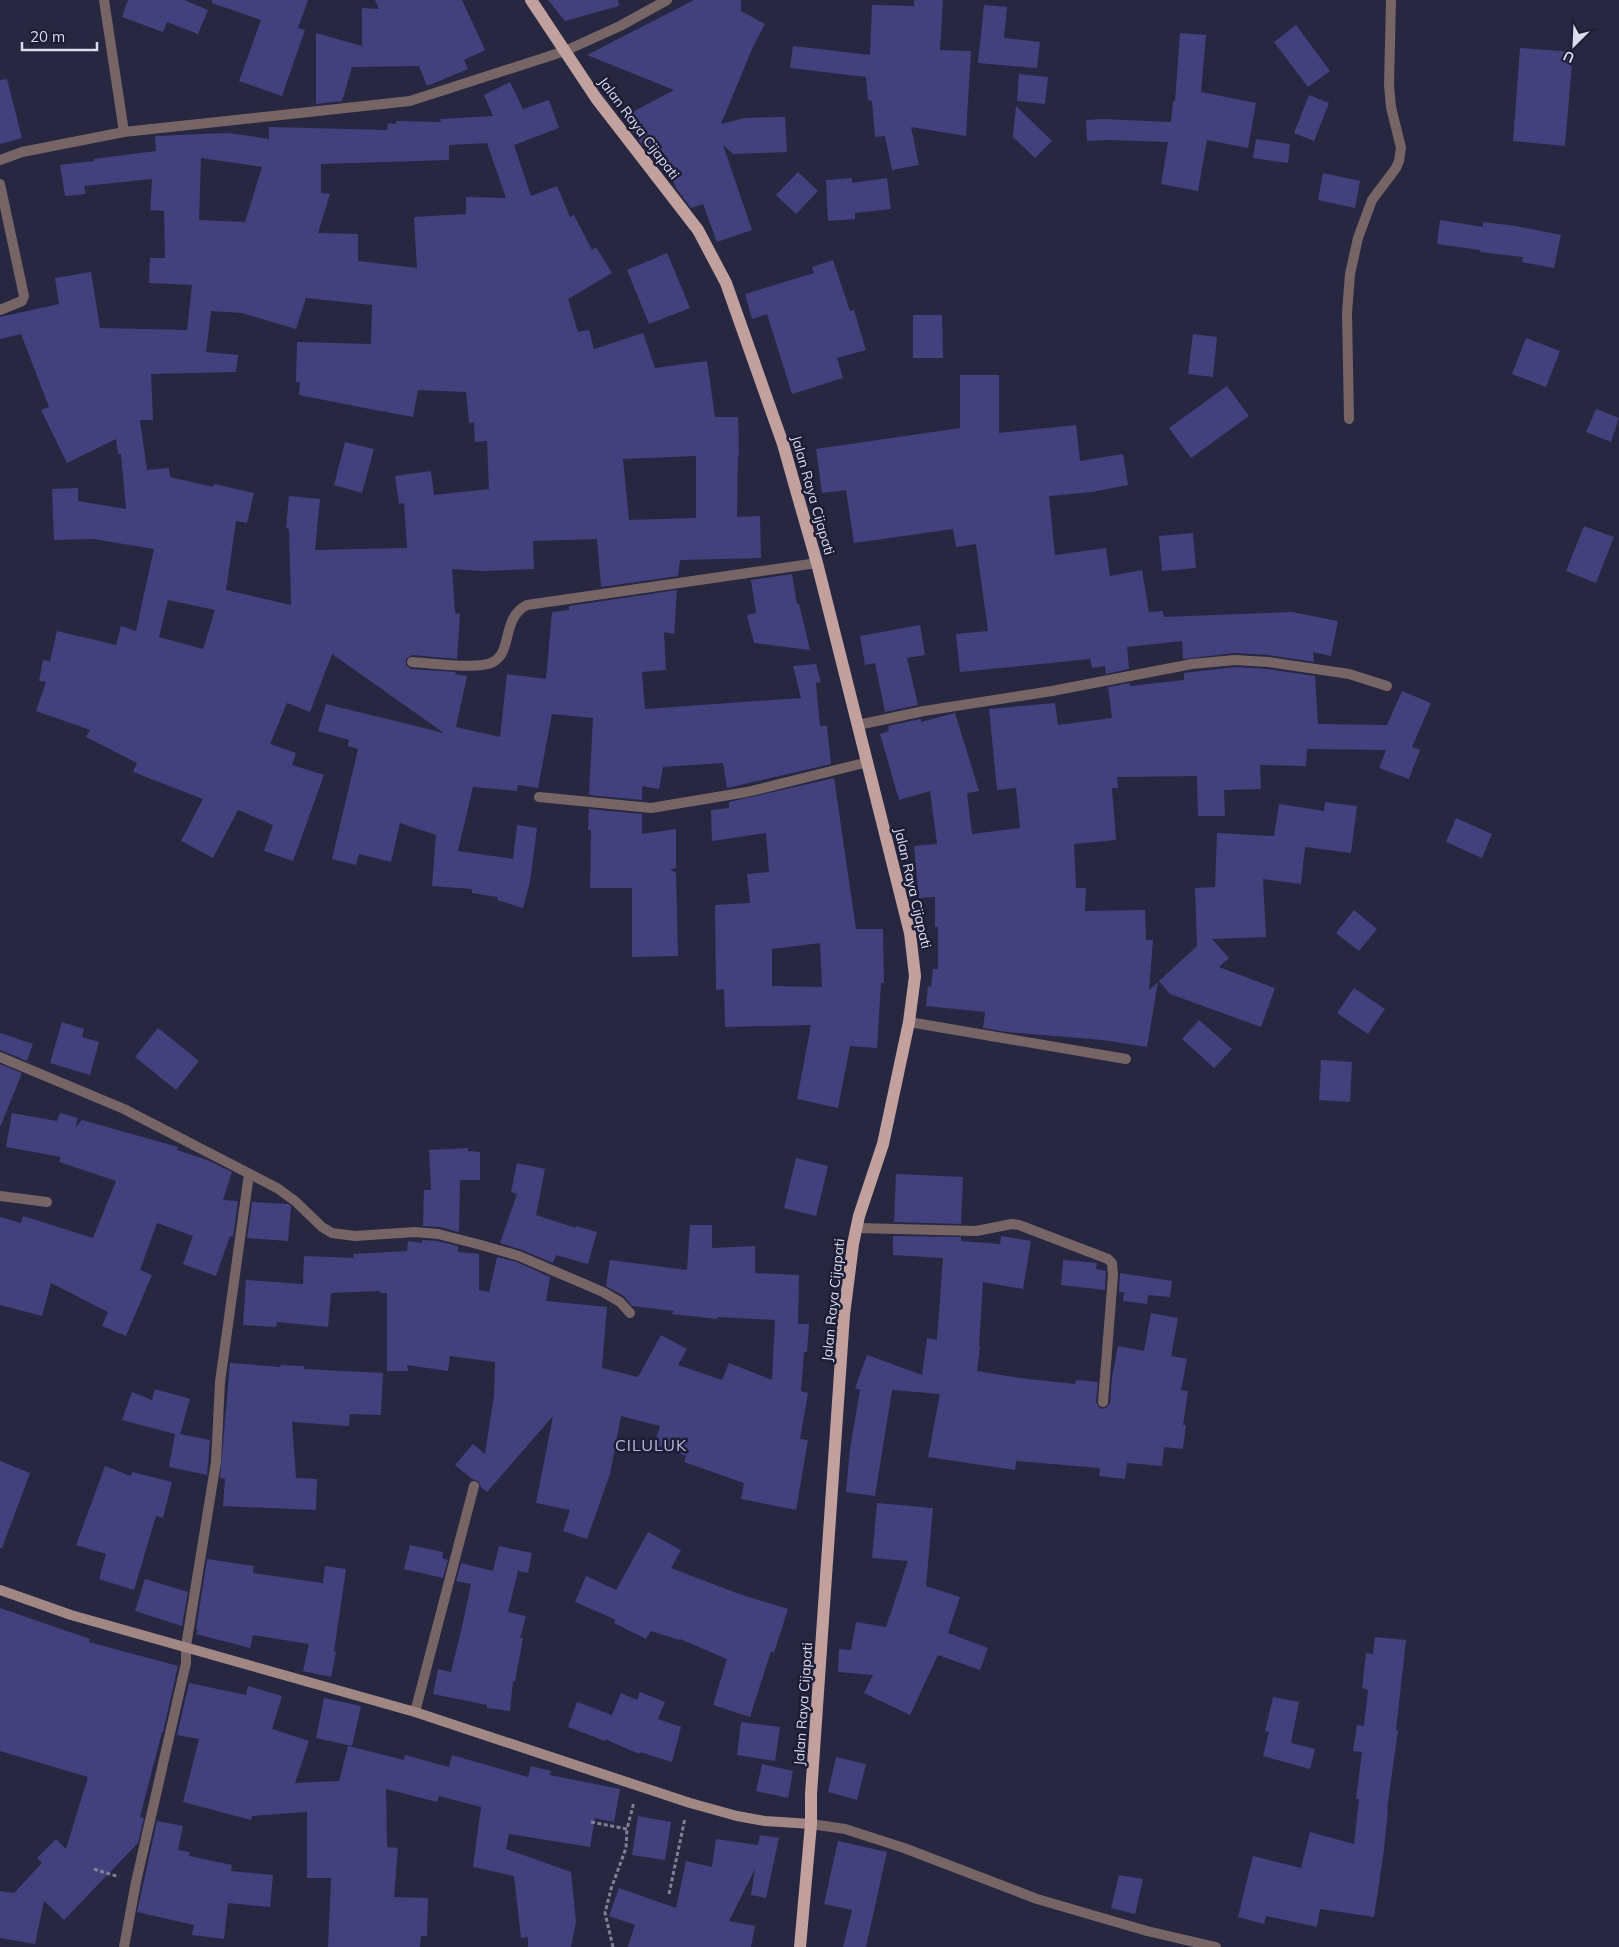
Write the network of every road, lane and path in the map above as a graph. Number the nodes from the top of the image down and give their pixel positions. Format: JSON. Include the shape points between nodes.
{"nodes":[{"id":1,"x":104,"y":0,"type":"edge"},
{"id":2,"x":531,"y":0,"type":"edge"},
{"id":3,"x":667,"y":0,"type":"edge"},
{"id":4,"x":1391,"y":0,"type":"edge"},
{"id":5,"x":565,"y":51,"type":"junction"},
{"id":6,"x":124,"y":132,"type":"junction"},
{"id":7,"x":0,"y":160,"type":"edge"},
{"id":8,"x":0,"y":184,"type":"edge"},
{"id":9,"x":0,"y":310,"type":"edge"},
{"id":10,"x":1349,"y":419,"type":"dead end"},
{"id":11,"x":817,"y":563,"type":"junction"},
{"id":12,"x":412,"y":662,"type":"dead end"},
{"id":13,"x":1387,"y":686,"type":"dead end"},
{"id":14,"x":858,"y":725,"type":"junction"},
{"id":15,"x":868,"y":762,"type":"junction"},
{"id":16,"x":540,"y":798,"type":"dead end"},
{"id":17,"x":909,"y":1022,"type":"junction"},
{"id":18,"x":0,"y":1057,"type":"edge"},
{"id":19,"x":1126,"y":1058,"type":"dead end"},
{"id":20,"x":250,"y":1174,"type":"junction"},
{"id":21,"x":0,"y":1196,"type":"edge"},
{"id":22,"x":47,"y":1202,"type":"dead end"},
{"id":23,"x":857,"y":1228,"type":"junction"},
{"id":24,"x":630,"y":1313,"type":"dead end"},
{"id":25,"x":1102,"y":1402,"type":"dead end"},
{"id":26,"x":474,"y":1486,"type":"dead end"},
{"id":27,"x":0,"y":1590,"type":"edge"},
{"id":28,"x":186,"y":1646,"type":"junction"},
{"id":29,"x":415,"y":1712,"type":"junction"},
{"id":30,"x":638,"y":1786,"type":"junction"},
{"id":31,"x":685,"y":1818,"type":"dead end"},
{"id":32,"x":591,"y":1822,"type":"dead end"},
{"id":33,"x":811,"y":1824,"type":"junction"},
{"id":34,"x":627,"y":1829,"type":"junction"},
{"id":35,"x":94,"y":1869,"type":"dead end"},
{"id":36,"x":136,"y":1882,"type":"junction"},
{"id":37,"x":669,"y":1894,"type":"dead end"},
{"id":38,"x":124,"y":1947,"type":"edge"},
{"id":39,"x":613,"y":1947,"type":"edge"},
{"id":40,"x":800,"y":1947,"type":"edge"},
{"id":41,"x":1216,"y":1947,"type":"edge"}],
"edges":[{"from":1,"to":6,"type":"street"},
{"from":2,"to":5,"type":"main road","name":"Jalan Raya Cijapati"},
{"from":3,"to":5,"type":"street"},
{"from":4,"to":10,"type":"street","via":[[1389,85],[1401,148],[1396,168],[1372,200],[1358,238],[1350,274],[1347,313]]},
{"from":5,"to":6,"type":"street","via":[[410,101]]},
{"from":5,"to":11,"type":"main road","name":"Jalan Raya Cijapati","via":[[596,98],[698,230],[712,254],[726,283],[783,444]]},
{"from":6,"to":7,"type":"street","via":[[22,152]]},
{"from":8,"to":9,"type":"street","via":[[24,296],[22,301]]},
{"from":11,"to":12,"type":"street","via":[[527,605],[518,609],[510,623],[502,654],[495,662],[475,666]]},
{"from":11,"to":14,"type":"main road","name":"Jalan Raya Cijapati"},
{"from":13,"to":14,"type":"street","via":[[1349,674],[1235,660],[1192,664]]},
{"from":14,"to":15,"type":"main road","name":"Jalan Raya Cijapati"},
{"from":15,"to":16,"type":"street","via":[[747,792],[652,808]]},
{"from":15,"to":17,"type":"main road","name":"Jalan Raya Cijapati","via":[[910,933],[915,976]]},
{"from":17,"to":19,"type":"street"},
{"from":17,"to":23,"type":"main road","name":"Jalan Raya Cijapati","via":[[882,1144]]},
{"from":18,"to":20,"type":"street","via":[[124,1109]]},
{"from":20,"to":24,"type":"street","via":[[285,1193],[332,1233],[355,1236],[438,1234],[519,1256],[603,1292],[620,1302]]},
{"from":20,"to":28,"type":"street","via":[[220,1382],[216,1462]]},
{"from":21,"to":22,"type":"street"},
{"from":23,"to":25,"type":"street","via":[[976,1230],[1012,1224],[1108,1259],[1112,1263],[1113,1275]]},
{"from":23,"to":33,"type":"main road","name":"Jalan Raya Cijapati","via":[[844,1315]]},
{"from":26,"to":29,"type":"street"},
{"from":27,"to":28,"type":"street","via":[[71,1615]]},
{"from":28,"to":29,"type":"street"},
{"from":28,"to":36,"type":"street","via":[[186,1663]]},
{"from":29,"to":30,"type":"street"},
{"from":30,"to":33,"type":"street","via":[[737,1816]]},
{"from":30,"to":34,"type":"path"},
{"from":31,"to":37,"type":"path"},
{"from":32,"to":34,"type":"path"},
{"from":33,"to":40,"type":"main road","name":"Jalan Raya Cijapati"},
{"from":33,"to":41,"type":"street","via":[[845,1829],[904,1848],[1037,1899]]},
{"from":34,"to":39,"type":"path","via":[[626,1848],[605,1913]]},
{"from":35,"to":36,"type":"path"},
{"from":36,"to":38,"type":"street"}]}
